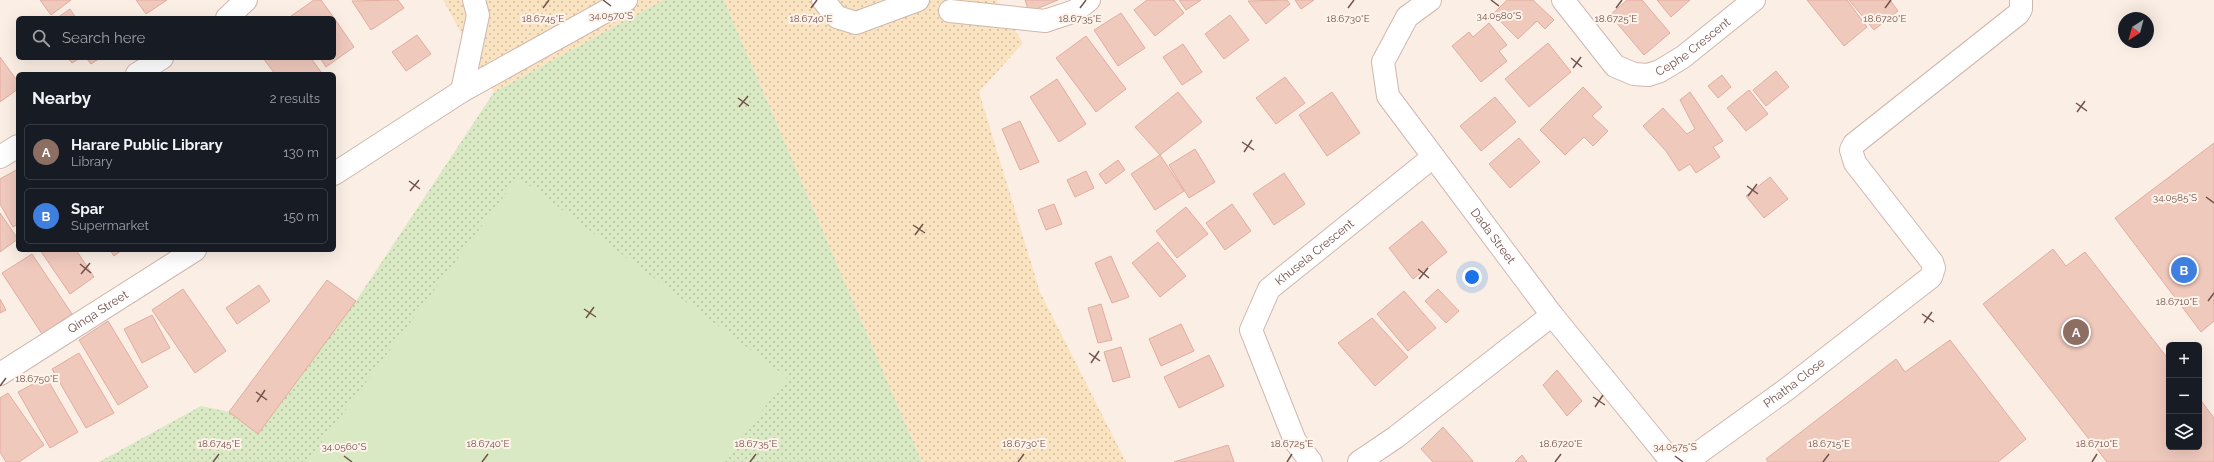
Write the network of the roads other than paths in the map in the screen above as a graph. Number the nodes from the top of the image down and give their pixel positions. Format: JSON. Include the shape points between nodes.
{"nodes":[{"id":1,"x":246,"y":0,"type":"edge"},
{"id":2,"x":474,"y":0,"type":"edge"},
{"id":3,"x":626,"y":0,"type":"edge"},
{"id":4,"x":823,"y":0,"type":"edge"},
{"id":5,"x":918,"y":0,"type":"edge"},
{"id":6,"x":1089,"y":0,"type":"edge"},
{"id":7,"x":1430,"y":0,"type":"edge"},
{"id":8,"x":1563,"y":0,"type":"edge"},
{"id":9,"x":1754,"y":0,"type":"edge"},
{"id":10,"x":2021,"y":0,"type":"edge"},
{"id":11,"x":950,"y":11,"type":"dead end"},
{"id":12,"x":229,"y":16,"type":"edge"},
{"id":13,"x":159,"y":60,"type":"edge"},
{"id":14,"x":140,"y":72,"type":"edge"},
{"id":15,"x":462,"y":91,"type":"junction"},
{"id":16,"x":16,"y":147,"type":"edge"},
{"id":17,"x":0,"y":157,"type":"edge"},
{"id":18,"x":1433,"y":157,"type":"junction"},
{"id":19,"x":336,"y":173,"type":"edge"},
{"id":20,"x":192,"y":252,"type":"edge"},
{"id":21,"x":1552,"y":315,"type":"junction"},
{"id":22,"x":0,"y":374,"type":"edge"},
{"id":23,"x":1311,"y":462,"type":"edge"},
{"id":24,"x":1359,"y":462,"type":"edge"},
{"id":25,"x":1672,"y":462,"type":"edge"},
{"id":26,"x":1686,"y":462,"type":"edge"}],
"edges":[{"from":1,"to":12,"type":"street"},
{"from":2,"to":15,"type":"street","via":[[478,15]]},
{"from":3,"to":15,"type":"street"},
{"from":4,"to":5,"type":"street","via":[[837,17],[856,23]]},
{"from":6,"to":11,"type":"street","via":[[1076,11],[1045,21]]},
{"from":7,"to":18,"type":"street","name":"Dada Street","via":[[1407,17],[1383,62],[1388,96]]},
{"from":8,"to":9,"type":"street","name":"Cephe Crescent","via":[[1615,66],[1634,74],[1648,75],[1683,57]]},
{"from":10,"to":26,"type":"street","name":"Phatha Close","via":[[2018,14],[1854,144],[1851,150],[1855,163],[1934,268],[1931,277],[1787,389]]},
{"from":13,"to":14,"type":"street"},
{"from":15,"to":19,"type":"street"},
{"from":16,"to":17,"type":"street"},
{"from":18,"to":21,"type":"street","name":"Dada Street"},
{"from":18,"to":23,"type":"street","name":"Khusela Crescent","via":[[1269,289],[1251,330],[1295,441]]},
{"from":20,"to":22,"type":"street","name":"Qinqa Street"},
{"from":21,"to":24,"type":"street","via":[[1396,437]]},
{"from":21,"to":25,"type":"street","name":"Dada Street"}]}
